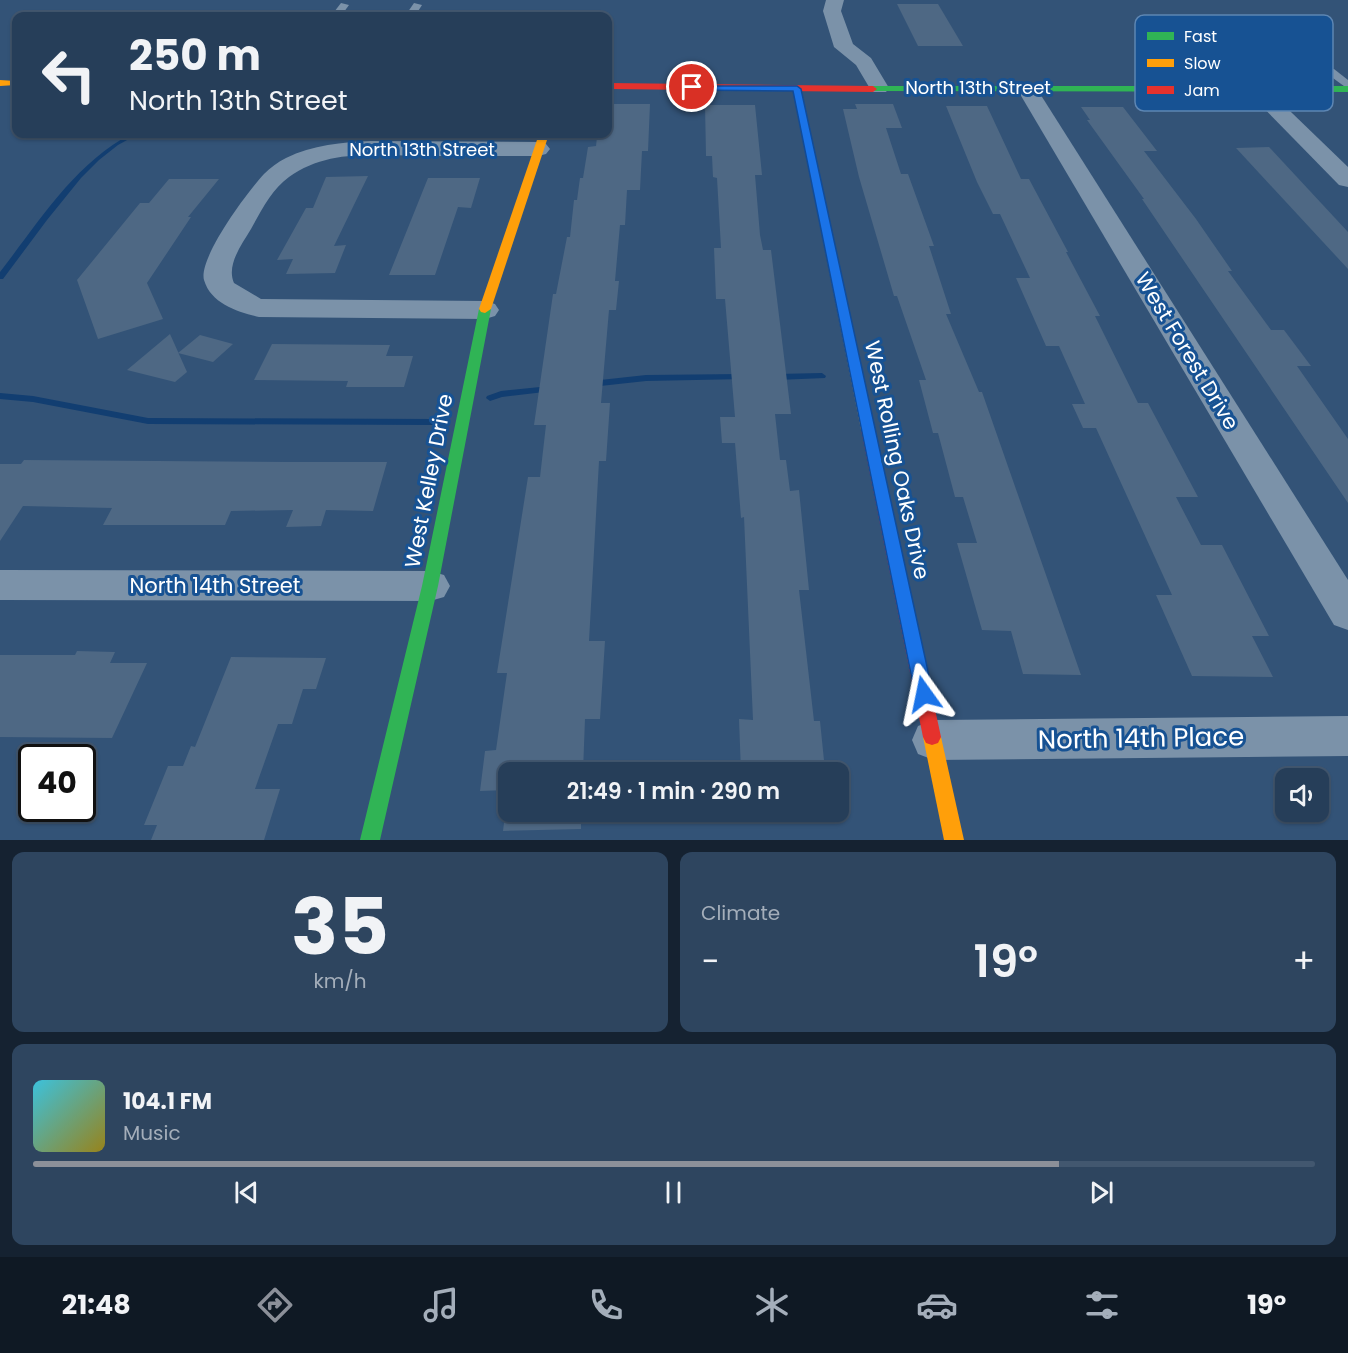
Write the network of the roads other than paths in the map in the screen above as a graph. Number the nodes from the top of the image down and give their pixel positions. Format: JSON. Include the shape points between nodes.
{"nodes":[{"id":1,"x":843,"y":2,"type":"edge"},
{"id":2,"x":344,"y":5,"type":"dead end"},
{"id":3,"x":417,"y":5,"type":"dead end"},
{"id":4,"x":339,"y":12,"type":"edge"},
{"id":5,"x":413,"y":12,"type":"edge"},
{"id":6,"x":864,"y":39,"type":"dead end"},
{"id":7,"x":864,"y":62,"type":"junction"},
{"id":8,"x":1333,"y":74,"type":"edge"},
{"id":9,"x":612,"y":86,"type":"edge"},
{"id":10,"x":1333,"y":87,"type":"edge"},
{"id":11,"x":1348,"y":87,"type":"edge"},
{"id":12,"x":879,"y":88,"type":"junction"},
{"id":13,"x":797,"y":89,"type":"junction"},
{"id":14,"x":1027,"y":89,"type":"junction"},
{"id":15,"x":1135,"y":89,"type":"edge"},
{"id":16,"x":1278,"y":111,"type":"edge"},
{"id":17,"x":541,"y":141,"type":"edge"},
{"id":18,"x":1348,"y":180,"type":"edge"},
{"id":19,"x":485,"y":310,"type":"junction"},
{"id":20,"x":0,"y":585,"type":"edge"},
{"id":21,"x":430,"y":586,"type":"junction"},
{"id":22,"x":1348,"y":614,"type":"edge"},
{"id":23,"x":1348,"y":736,"type":"edge"},
{"id":24,"x":934,"y":740,"type":"junction"},
{"id":25,"x":370,"y":840,"type":"edge"},
{"id":26,"x":954,"y":840,"type":"edge"}],
"edges":[{"from":1,"to":7,"type":"street","via":[[832,11],[844,47]]},
{"from":2,"to":4,"type":"lane"},
{"from":3,"to":5,"type":"lane"},
{"from":6,"to":7,"type":"street"},
{"from":7,"to":12,"type":"street"},
{"from":8,"to":11,"type":"lane"},
{"from":9,"to":13,"type":"street","name":"North 13th Street"},
{"from":10,"to":11,"type":"street","name":"North 13th Street"},
{"from":12,"to":13,"type":"street","name":"North 13th Street"},
{"from":12,"to":14,"type":"street","name":"North 13th Street"},
{"from":13,"to":24,"type":"street","name":"West Rolling Oaks Drive"},
{"from":14,"to":15,"type":"street","name":"North 13th Street"},
{"from":14,"to":22,"type":"street","name":"West Forest Drive"},
{"from":16,"to":18,"type":"street"},
{"from":17,"to":19,"type":"street","name":"West Kelley Drive"},
{"from":17,"to":19,"type":"street","name":"North 13th Street","via":[[364,149],[306,158],[273,178],[224,255],[217,273],[229,295],[248,305],[275,310]]},
{"from":19,"to":21,"type":"street","name":"West Kelley Drive"},
{"from":20,"to":21,"type":"street","name":"North 14th Street"},
{"from":21,"to":25,"type":"street","name":"West Kelley Drive"},
{"from":23,"to":24,"type":"street","name":"North 14th Place"},
{"from":24,"to":26,"type":"street","name":"West Rolling Oaks Drive"}]}
